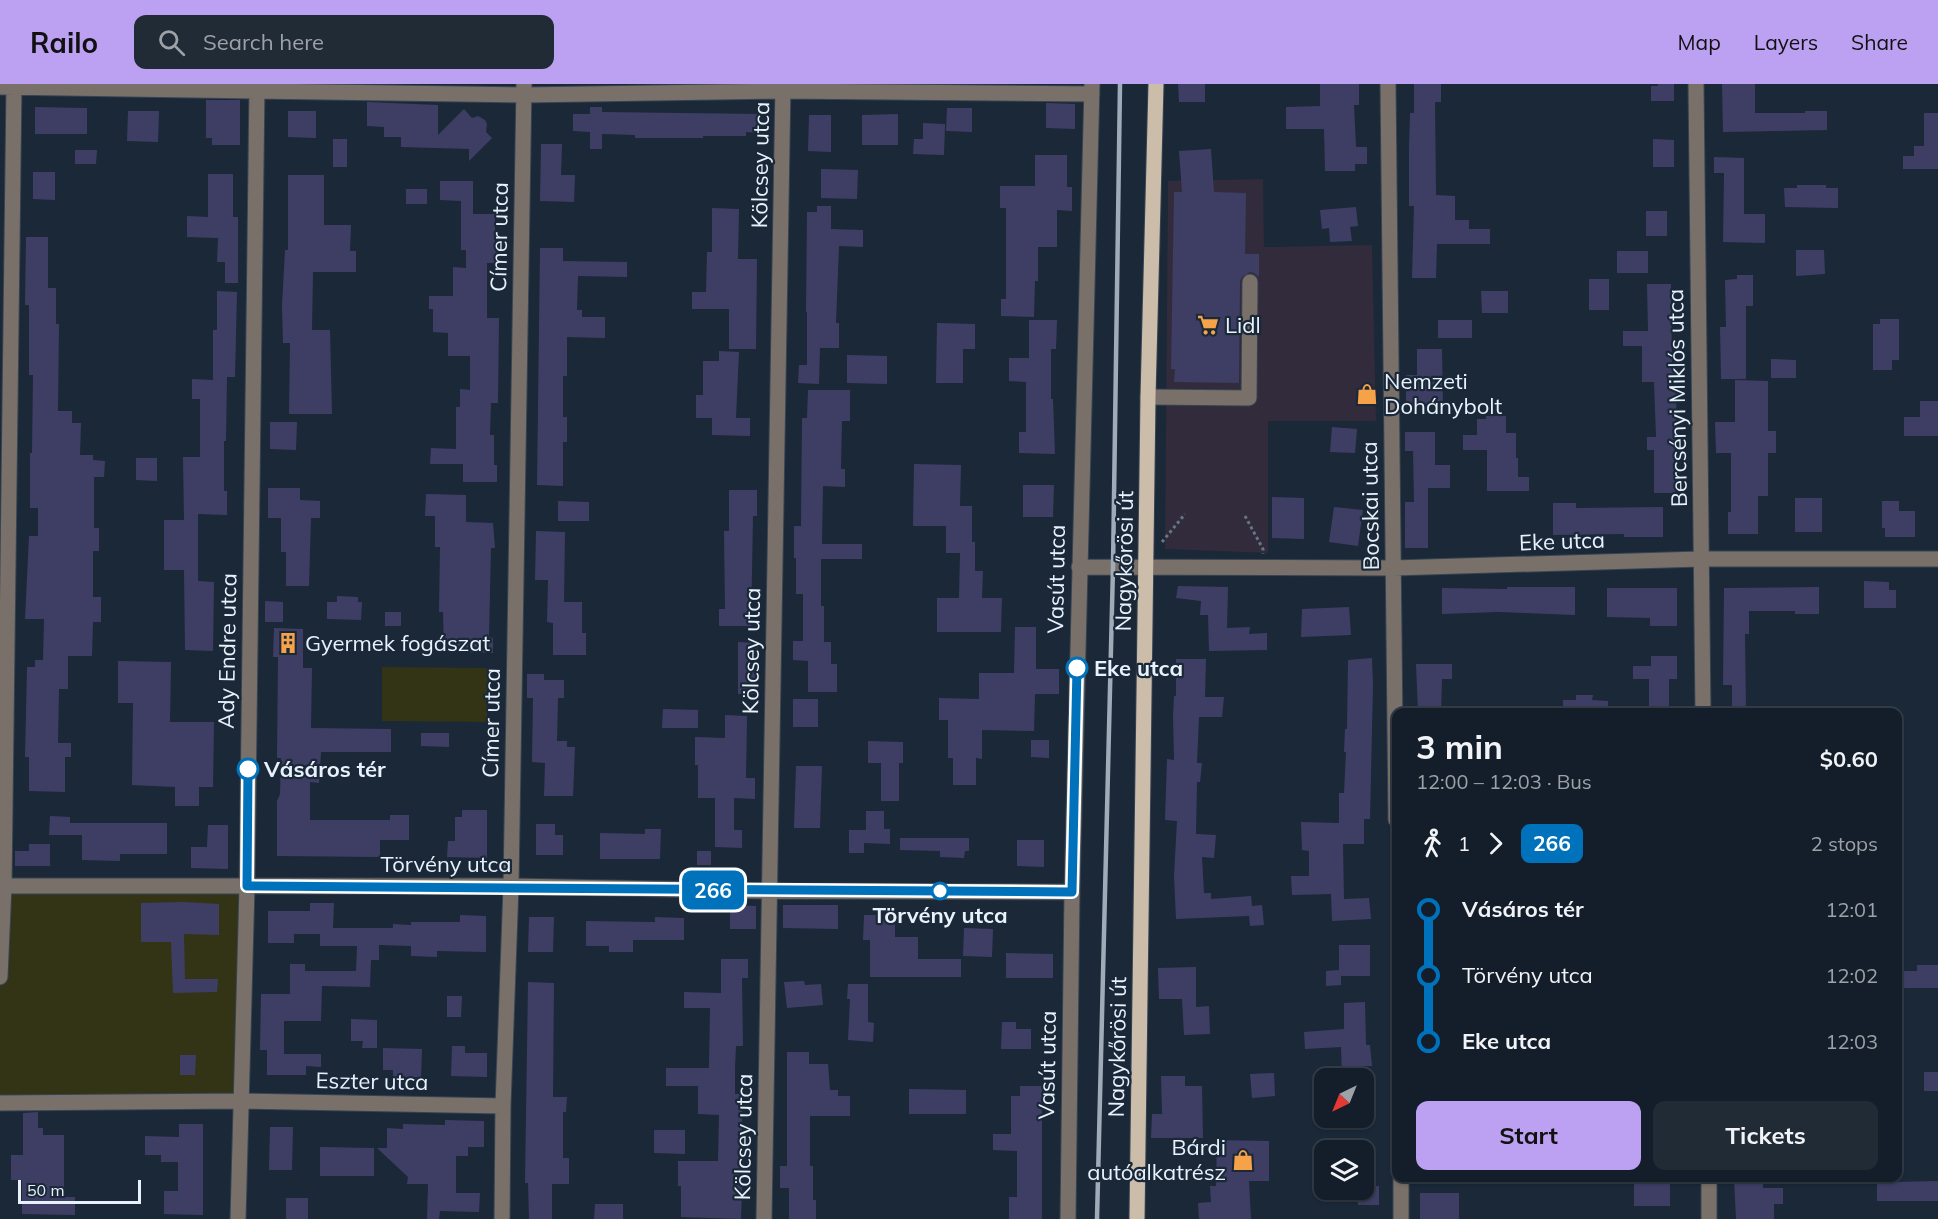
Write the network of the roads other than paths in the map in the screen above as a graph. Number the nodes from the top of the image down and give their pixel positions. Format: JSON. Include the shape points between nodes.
{"nodes":[{"id":1,"x":1156,"y":84,"type":"edge"},
{"id":2,"x":1388,"y":84,"type":"edge"},
{"id":3,"x":1696,"y":84,"type":"edge"},
{"id":4,"x":9,"y":86,"type":"edge"},
{"id":5,"x":257,"y":88,"type":"edge"},
{"id":6,"x":783,"y":88,"type":"edge"},
{"id":7,"x":929,"y":88,"type":"edge"},
{"id":8,"x":524,"y":89,"type":"edge"},
{"id":9,"x":1092,"y":89,"type":"edge"},
{"id":10,"x":1250,"y":282,"type":"dead end"},
{"id":11,"x":1148,"y":397,"type":"junction"},
{"id":12,"x":1701,"y":559,"type":"junction"},
{"id":13,"x":1938,"y":559,"type":"edge"},
{"id":14,"x":1079,"y":567,"type":"junction"},
{"id":15,"x":1154,"y":568,"type":"junction"},
{"id":16,"x":1393,"y":568,"type":"junction"},
{"id":17,"x":1395,"y":708,"type":"edge"},
{"id":18,"x":1703,"y":708,"type":"edge"},
{"id":19,"x":2,"y":886,"type":"edge"},
{"id":20,"x":247,"y":886,"type":"junction"},
{"id":21,"x":512,"y":886,"type":"junction"},
{"id":22,"x":770,"y":891,"type":"junction"},
{"id":23,"x":1072,"y":892,"type":"junction"},
{"id":24,"x":0,"y":977,"type":"edge"},
{"id":25,"x":240,"y":1101,"type":"junction"},
{"id":26,"x":0,"y":1103,"type":"edge"},
{"id":27,"x":503,"y":1106,"type":"junction"},
{"id":28,"x":1401,"y":1182,"type":"edge"},
{"id":29,"x":1709,"y":1182,"type":"edge"},
{"id":30,"x":238,"y":1219,"type":"edge"},
{"id":31,"x":502,"y":1219,"type":"edge"},
{"id":32,"x":764,"y":1219,"type":"edge"},
{"id":33,"x":1068,"y":1219,"type":"edge"},
{"id":34,"x":1137,"y":1219,"type":"edge"},
{"id":35,"x":1401,"y":1219,"type":"edge"},
{"id":36,"x":1709,"y":1219,"type":"edge"}],
"edges":[{"from":1,"to":11,"type":"main road","name":"Nagykőrösi út"},
{"from":2,"to":16,"type":"street","name":"Bocskai utca"},
{"from":3,"to":12,"type":"street","name":"Bercsényi Miklós utca"},
{"from":4,"to":5,"type":"street"},
{"from":4,"to":19,"type":"street"},
{"from":5,"to":8,"type":"street"},
{"from":5,"to":20,"type":"street","name":"Ady Endre utca"},
{"from":6,"to":7,"type":"street"},
{"from":6,"to":8,"type":"street"},
{"from":6,"to":22,"type":"street","name":"Kölcsey utca"},
{"from":7,"to":9,"type":"street"},
{"from":8,"to":21,"type":"street","name":"Címer utca"},
{"from":9,"to":14,"type":"street","name":"Vasút utca"},
{"from":10,"to":11,"type":"street","via":[[1249,398]]},
{"from":11,"to":15,"type":"main road","name":"Nagykőrösi út"},
{"from":12,"to":13,"type":"street","name":"Eke utca"},
{"from":12,"to":16,"type":"street","name":"Eke utca"},
{"from":12,"to":18,"type":"street","name":"Bercsényi Miklós utca"},
{"from":14,"to":15,"type":"street","name":"Eke utca"},
{"from":14,"to":23,"type":"street","name":"Vasút utca"},
{"from":15,"to":16,"type":"street","name":"Eke utca"},
{"from":15,"to":34,"type":"main road","name":"Nagykőrösi út"},
{"from":16,"to":17,"type":"street","name":"Bocskai utca"},
{"from":19,"to":20,"type":"street","name":"Törvény utca"},
{"from":19,"to":24,"type":"street"},
{"from":20,"to":21,"type":"street","name":"Törvény utca"},
{"from":20,"to":25,"type":"street","name":"Ady Endre utca"},
{"from":21,"to":22,"type":"street","name":"Törvény utca"},
{"from":21,"to":27,"type":"street","name":"Címer utca"},
{"from":22,"to":23,"type":"street","name":"Törvény utca"},
{"from":22,"to":32,"type":"street","name":"Kölcsey utca"},
{"from":23,"to":33,"type":"street","name":"Vasút utca"},
{"from":25,"to":26,"type":"street","name":"Eszter utca"},
{"from":25,"to":27,"type":"street","name":"Eszter utca"},
{"from":25,"to":30,"type":"street","name":"Ady Endre utca"},
{"from":27,"to":31,"type":"street","name":"Címer utca"},
{"from":28,"to":35,"type":"street"},
{"from":29,"to":36,"type":"street"}]}
